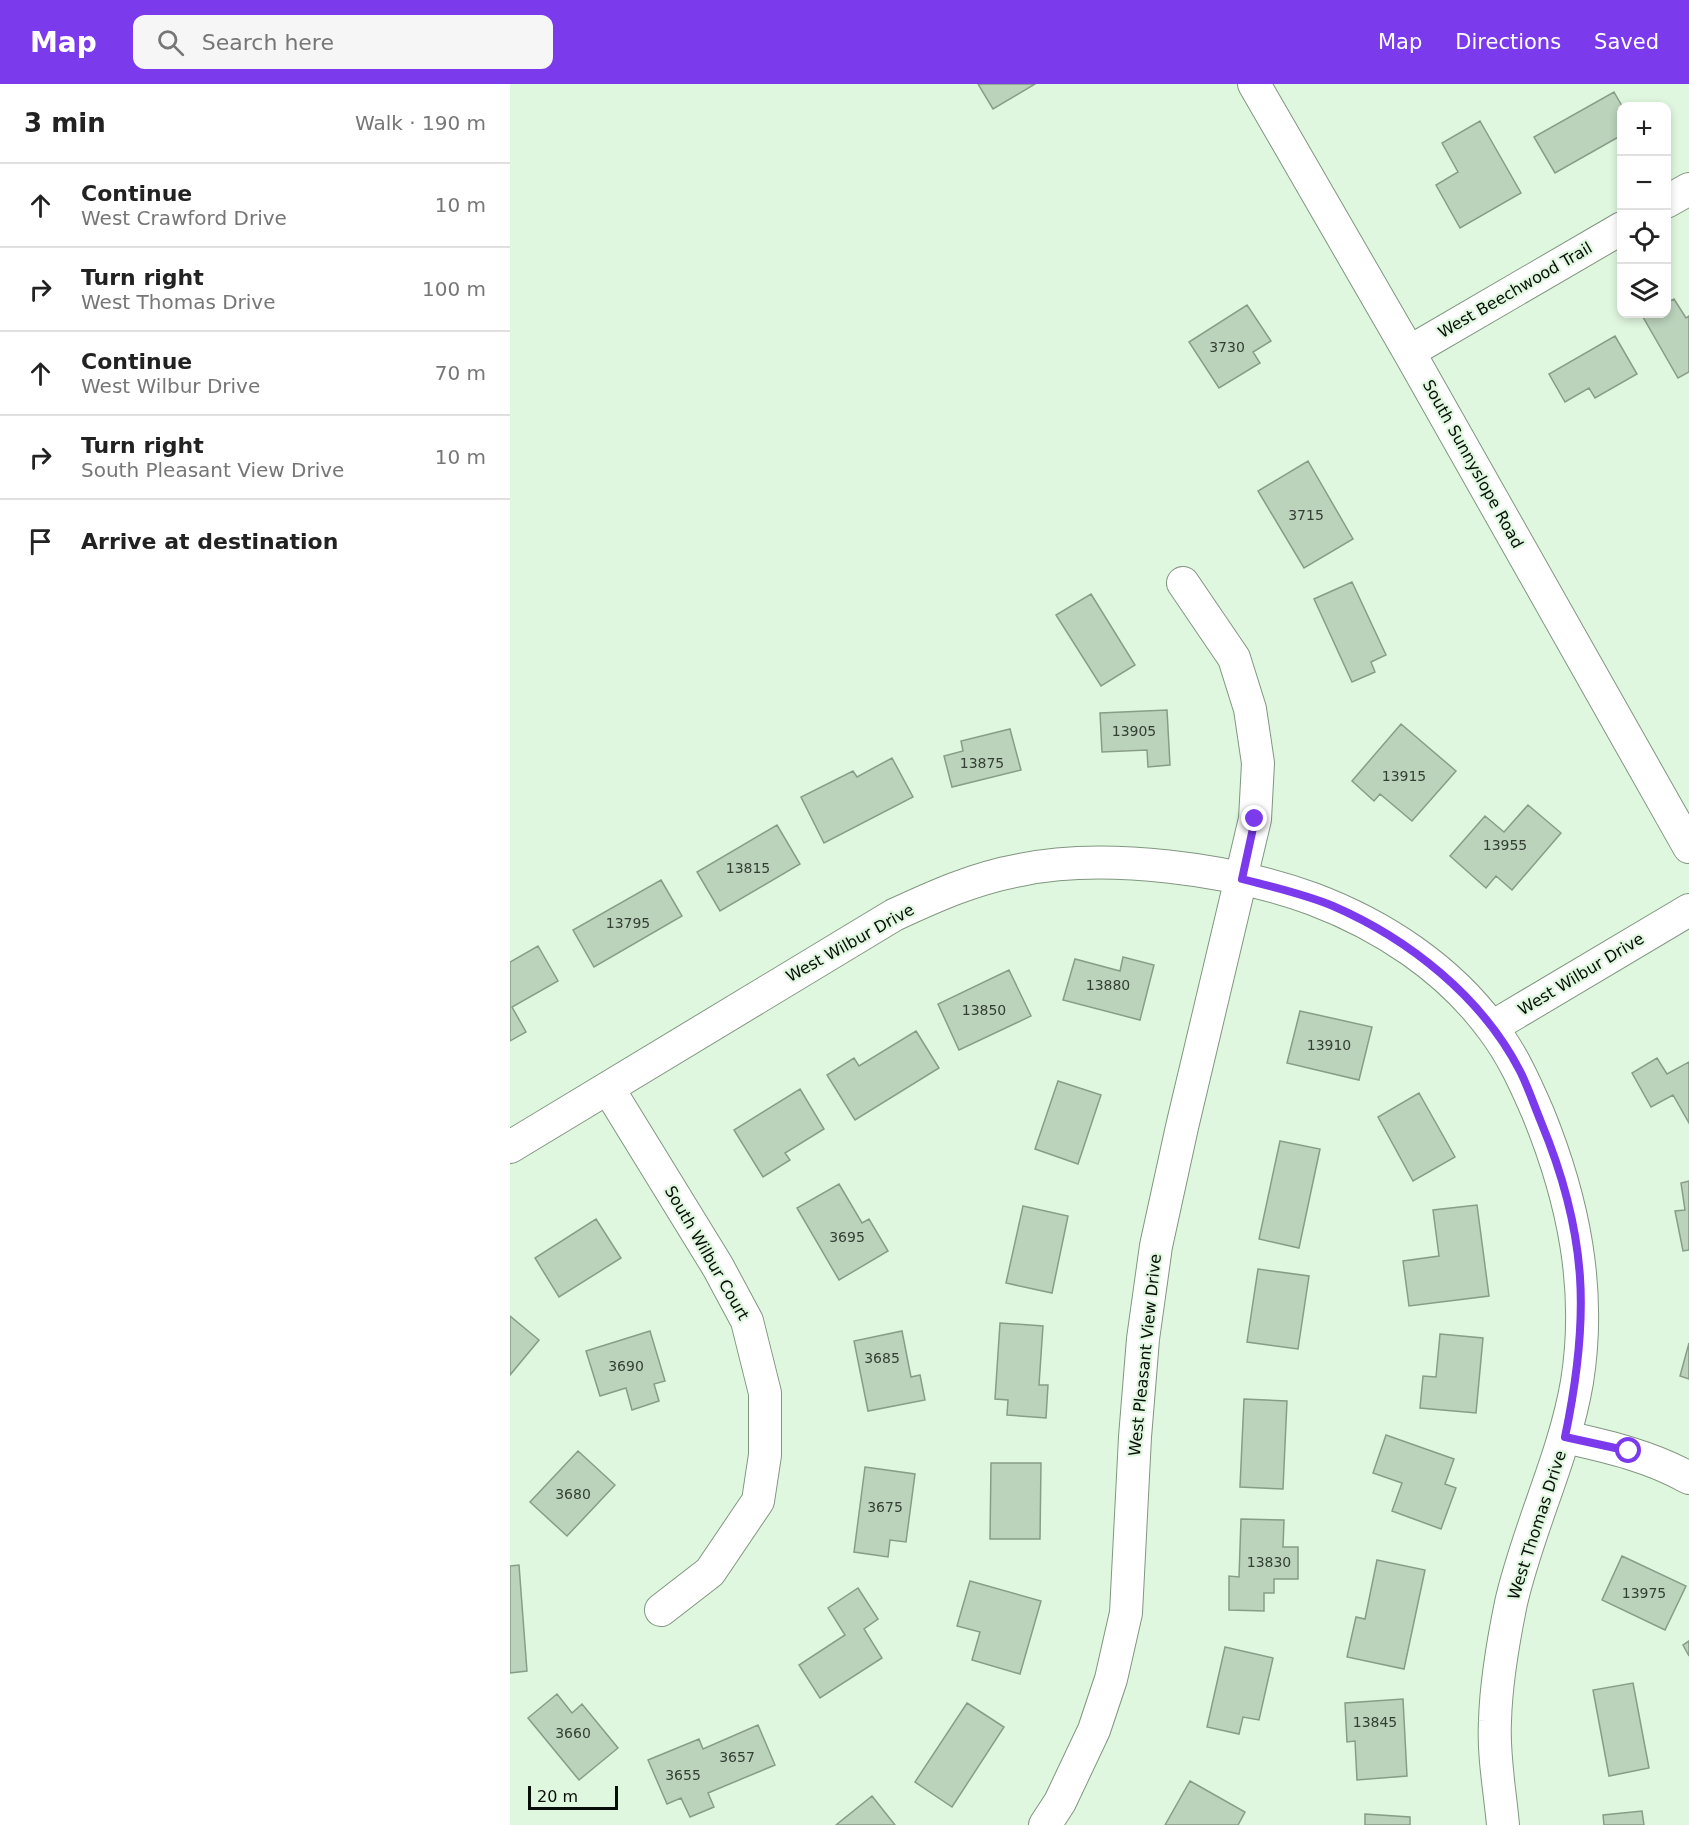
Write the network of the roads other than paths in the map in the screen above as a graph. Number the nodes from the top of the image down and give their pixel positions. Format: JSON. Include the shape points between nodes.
{"nodes":[{"id":1,"x":1254,"y":84,"type":"edge"},
{"id":2,"x":1689,"y":189,"type":"edge"},
{"id":3,"x":1671,"y":199,"type":"edge"},
{"id":4,"x":1617,"y":231,"type":"edge"},
{"id":5,"x":1409,"y":352,"type":"junction"},
{"id":6,"x":1183,"y":583,"type":"dead end"},
{"id":7,"x":1689,"y":847,"type":"edge"},
{"id":8,"x":1242,"y":879,"type":"junction"},
{"id":9,"x":1689,"y":910,"type":"edge"},
{"id":10,"x":1492,"y":1027,"type":"junction"},
{"id":11,"x":608,"y":1088,"type":"junction"},
{"id":12,"x":510,"y":1147,"type":"edge"},
{"id":13,"x":1565,"y":1437,"type":"junction"},
{"id":14,"x":1689,"y":1478,"type":"edge"},
{"id":15,"x":661,"y":1610,"type":"dead end"},
{"id":16,"x":1046,"y":1825,"type":"edge"},
{"id":17,"x":1503,"y":1825,"type":"edge"}],
"edges":[{"from":1,"to":5,"type":"street","name":"South Sunnyslope Road"},
{"from":2,"to":3,"type":"street"},
{"from":4,"to":5,"type":"street","name":"West Beechwood Trail"},
{"from":5,"to":7,"type":"street","name":"South Sunnyslope Road"},
{"from":6,"to":8,"type":"street","name":"West Pleasant View Drive","via":[[1234,658],[1250,709],[1258,763],[1255,819]]},
{"from":8,"to":10,"type":"street","name":"West Wilbur Drive","via":[[1297,893],[1381,930],[1436,969]]},
{"from":8,"to":11,"type":"street","name":"West Wilbur Drive","via":[[1142,863],[1080,863],[1021,869],[960,885],[894,915]]},
{"from":8,"to":16,"type":"street","name":"West Pleasant View Drive","via":[[1156,1246],[1138,1404],[1126,1613],[1094,1730]]},
{"from":9,"to":10,"type":"street","name":"West Wilbur Drive"},
{"from":10,"to":13,"type":"street","name":"West Thomas Drive","via":[[1520,1071],[1552,1147],[1573,1217],[1581,1262],[1582,1328],[1577,1380]]},
{"from":11,"to":12,"type":"street","name":"West Wilbur Drive"},
{"from":11,"to":15,"type":"street","name":"South Wilbur Court","via":[[747,1321],[765,1392],[765,1455],[759,1501],[710,1572]]},
{"from":13,"to":14,"type":"street","via":[[1629,1451]]},
{"from":13,"to":17,"type":"street","name":"West Thomas Drive","via":[[1512,1601],[1500,1664],[1494,1724]]}]}
